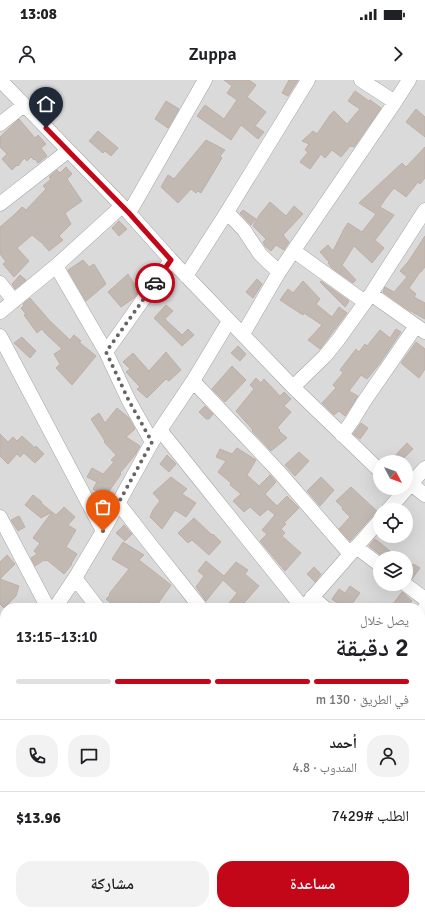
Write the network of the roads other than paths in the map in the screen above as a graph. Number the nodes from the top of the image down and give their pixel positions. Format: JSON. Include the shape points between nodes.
{"nodes":[{"id":1,"x":0,"y":80,"type":"edge"},
{"id":2,"x":204,"y":80,"type":"edge"},
{"id":3,"x":308,"y":80,"type":"edge"},
{"id":4,"x":361,"y":80,"type":"edge"},
{"id":5,"x":409,"y":80,"type":"edge"},
{"id":6,"x":395,"y":102,"type":"junction"},
{"id":7,"x":24,"y":105,"type":"junction"},
{"id":8,"x":0,"y":124,"type":"edge"},
{"id":9,"x":68,"y":151,"type":"junction"},
{"id":10,"x":0,"y":204,"type":"edge"},
{"id":11,"x":125,"y":209,"type":"junction"},
{"id":12,"x":425,"y":210,"type":"edge"},
{"id":13,"x":227,"y":212,"type":"junction"},
{"id":14,"x":294,"y":251,"type":"junction"},
{"id":15,"x":171,"y":260,"type":"junction"},
{"id":16,"x":56,"y":266,"type":"junction"},
{"id":17,"x":279,"y":272,"type":"junction"},
{"id":18,"x":186,"y":276,"type":"junction"},
{"id":19,"x":0,"y":283,"type":"edge"},
{"id":20,"x":368,"y":298,"type":"junction"},
{"id":21,"x":14,"y":301,"type":"junction"},
{"id":22,"x":0,"y":312,"type":"edge"},
{"id":23,"x":229,"y":320,"type":"junction"},
{"id":24,"x":420,"y":329,"type":"edge"},
{"id":25,"x":243,"y":334,"type":"junction"},
{"id":26,"x":0,"y":336,"type":"edge"},
{"id":27,"x":106,"y":352,"type":"junction"},
{"id":28,"x":193,"y":381,"type":"junction"},
{"id":29,"x":293,"y":387,"type":"junction"},
{"id":30,"x":160,"y":430,"type":"junction"},
{"id":31,"x":342,"y":435,"type":"junction"},
{"id":32,"x":152,"y":442,"type":"junction"},
{"id":33,"x":373,"y":464,"type":"edge"},
{"id":34,"x":425,"y":468,"type":"edge"},
{"id":35,"x":413,"y":479,"type":"edge"},
{"id":36,"x":413,"y":491,"type":"edge"},
{"id":37,"x":425,"y":495,"type":"edge"},
{"id":38,"x":118,"y":504,"type":"junction"},
{"id":39,"x":0,"y":517,"type":"edge"},
{"id":40,"x":373,"y":528,"type":"edge"},
{"id":41,"x":103,"y":531,"type":"junction"},
{"id":42,"x":353,"y":550,"type":"junction"},
{"id":43,"x":373,"y":561,"type":"edge"},
{"id":44,"x":75,"y":578,"type":"junction"},
{"id":45,"x":413,"y":590,"type":"edge"},
{"id":46,"x":425,"y":600,"type":"edge"},
{"id":47,"x":45,"y":603,"type":"edge"},
{"id":48,"x":58,"y":603,"type":"edge"},
{"id":49,"x":94,"y":603,"type":"edge"},
{"id":50,"x":197,"y":603,"type":"edge"},
{"id":51,"x":305,"y":603,"type":"edge"},
{"id":52,"x":307,"y":603,"type":"edge"}],
"edges":[{"from":1,"to":7,"type":"street"},
{"from":2,"to":11,"type":"street"},
{"from":3,"to":13,"type":"street"},
{"from":4,"to":6,"type":"street"},
{"from":5,"to":6,"type":"street"},
{"from":6,"to":14,"type":"street"},
{"from":7,"to":8,"type":"street"},
{"from":7,"to":9,"type":"street"},
{"from":9,"to":10,"type":"street"},
{"from":9,"to":11,"type":"street"},
{"from":11,"to":15,"type":"street"},
{"from":11,"to":16,"type":"street"},
{"from":12,"to":20,"type":"street"},
{"from":13,"to":17,"type":"street"},
{"from":13,"to":18,"type":"street"},
{"from":14,"to":17,"type":"street"},
{"from":14,"to":20,"type":"street"},
{"from":15,"to":18,"type":"street"},
{"from":15,"to":27,"type":"street"},
{"from":16,"to":21,"type":"street"},
{"from":16,"to":27,"type":"street"},
{"from":17,"to":25,"type":"street"},
{"from":18,"to":23,"type":"street"},
{"from":19,"to":21,"type":"street"},
{"from":20,"to":24,"type":"street"},
{"from":20,"to":29,"type":"street","via":[[325,356]]},
{"from":21,"to":22,"type":"street"},
{"from":23,"to":25,"type":"street"},
{"from":23,"to":28,"type":"street"},
{"from":24,"to":31,"type":"street","via":[[363,403]]},
{"from":25,"to":29,"type":"street"},
{"from":26,"to":41,"type":"street"},
{"from":27,"to":32,"type":"street"},
{"from":28,"to":30,"type":"street"},
{"from":28,"to":42,"type":"street"},
{"from":29,"to":31,"type":"street"},
{"from":30,"to":32,"type":"street"},
{"from":30,"to":51,"type":"street"},
{"from":31,"to":33,"type":"street"},
{"from":32,"to":38,"type":"street"},
{"from":34,"to":35,"type":"street"},
{"from":36,"to":37,"type":"street"},
{"from":38,"to":41,"type":"street"},
{"from":38,"to":50,"type":"street"},
{"from":39,"to":47,"type":"street"},
{"from":40,"to":42,"type":"street"},
{"from":41,"to":44,"type":"street"},
{"from":42,"to":43,"type":"street"},
{"from":42,"to":52,"type":"street"},
{"from":44,"to":48,"type":"street"},
{"from":44,"to":49,"type":"street"},
{"from":45,"to":46,"type":"street"}]}
